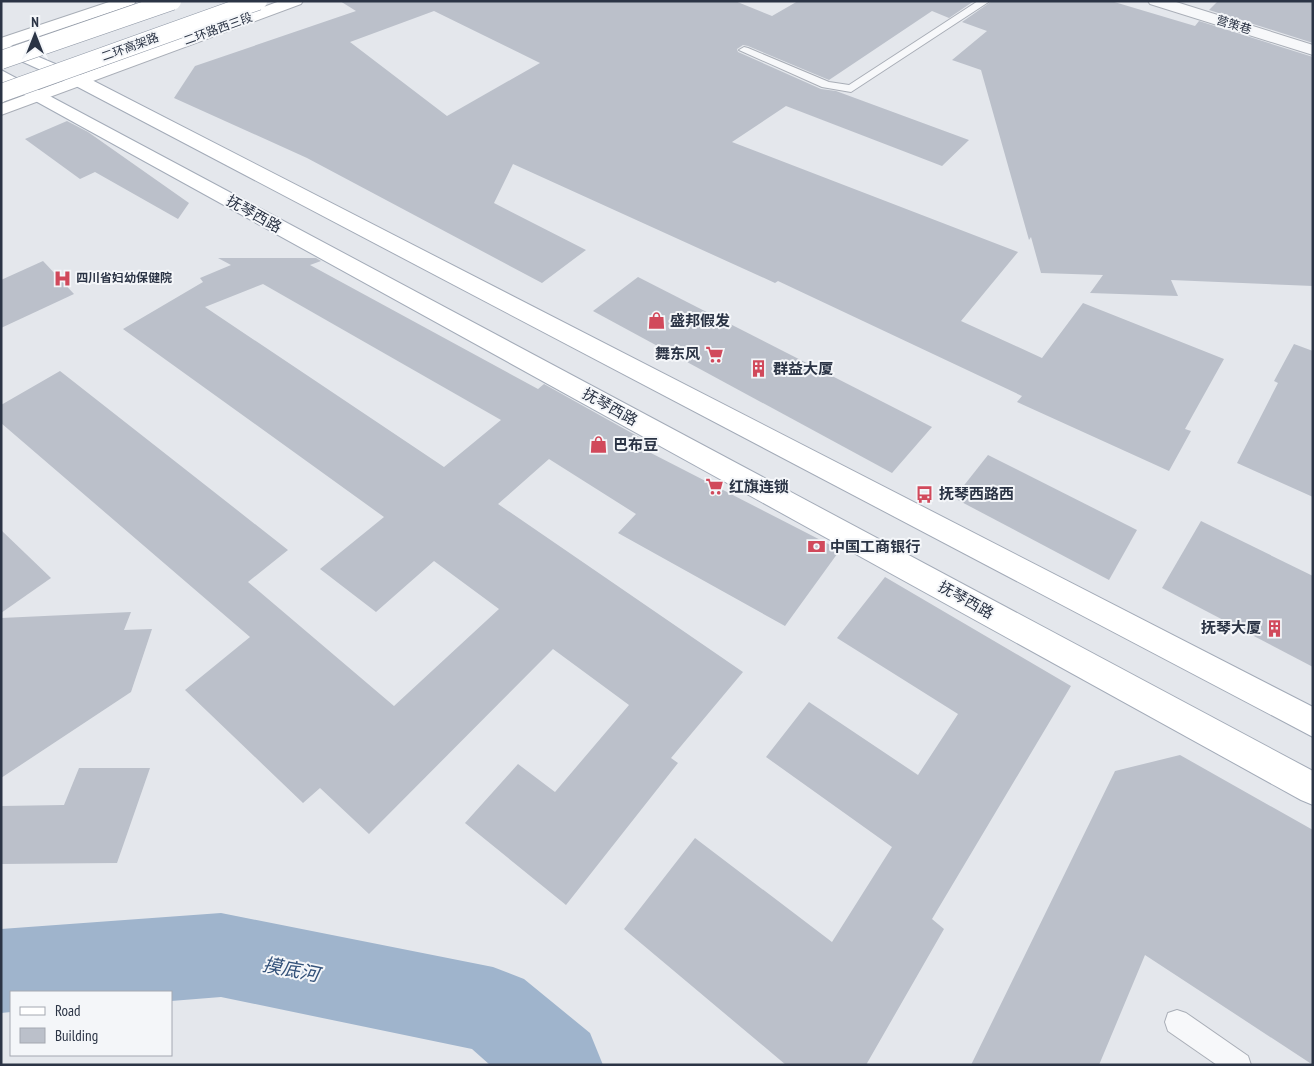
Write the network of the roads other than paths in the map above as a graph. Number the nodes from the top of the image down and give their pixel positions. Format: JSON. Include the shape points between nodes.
{"nodes":[{"id":1,"x":128,"y":1,"type":"edge"},
{"id":2,"x":172,"y":1,"type":"edge"},
{"id":3,"x":258,"y":1,"type":"edge"},
{"id":4,"x":294,"y":1,"type":"edge"},
{"id":5,"x":984,"y":1,"type":"edge"},
{"id":6,"x":1156,"y":1,"type":"edge"},
{"id":7,"x":1,"y":45,"type":"edge"},
{"id":8,"x":744,"y":50,"type":"dead end"},
{"id":9,"x":1313,"y":50,"type":"edge"},
{"id":10,"x":1,"y":60,"type":"edge"},
{"id":11,"x":1,"y":75,"type":"edge"},
{"id":12,"x":80,"y":80,"type":"junction"},
{"id":13,"x":1,"y":93,"type":"edge"},
{"id":14,"x":40,"y":95,"type":"junction"},
{"id":15,"x":1,"y":110,"type":"edge"},
{"id":16,"x":1313,"y":723,"type":"edge"},
{"id":17,"x":1313,"y":789,"type":"edge"},
{"id":18,"x":1177,"y":1022,"type":"dead end"},
{"id":19,"x":1239,"y":1065,"type":"edge"}],
"edges":[{"from":1,"to":7,"type":"main road"},
{"from":2,"to":10,"type":"main road","name":"二环高架路","bridge":true},
{"from":3,"to":13,"type":"main road","name":"二环高架路","bridge":true},
{"from":4,"to":12,"type":"main road","name":"二环路西三段"},
{"from":5,"to":8,"type":"lane","via":[[851,89],[826,85]]},
{"from":6,"to":9,"type":"street","name":"营策巷"},
{"from":7,"to":12,"type":"main road"},
{"from":11,"to":14,"type":"main road","name":"抚琴西路"},
{"from":12,"to":14,"type":"main road","name":"二环路西三段"},
{"from":12,"to":16,"type":"main road"},
{"from":14,"to":15,"type":"main road","name":"二环路西三段"},
{"from":14,"to":17,"type":"main road","name":"抚琴西路"},
{"from":18,"to":19,"type":"lane"}]}
